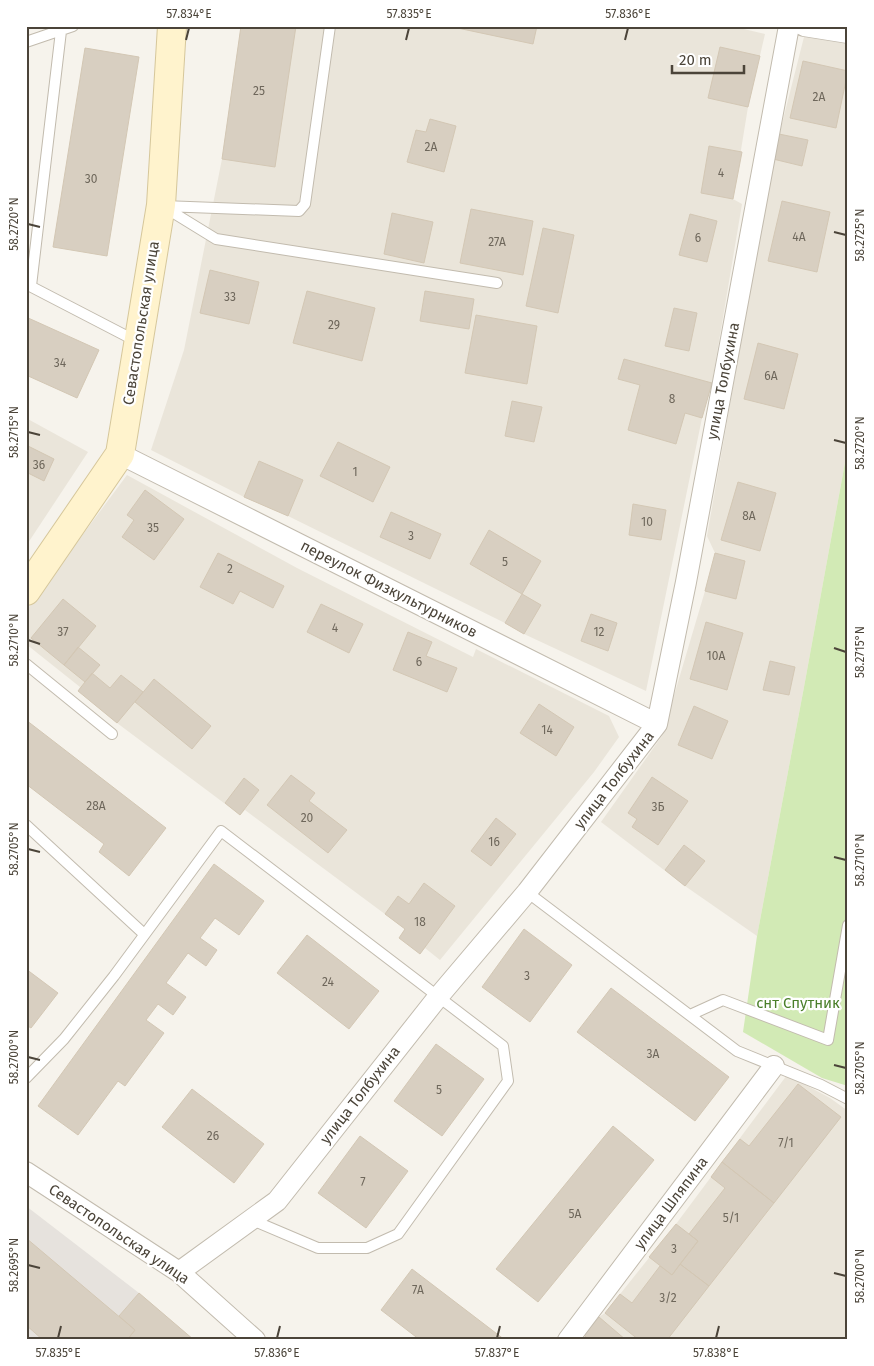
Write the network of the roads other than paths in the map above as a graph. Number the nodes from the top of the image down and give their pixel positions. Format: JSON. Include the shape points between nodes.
{"nodes":[{"id":1,"x":73,"y":26,"type":"edge"},
{"id":2,"x":172,"y":26,"type":"edge"},
{"id":3,"x":330,"y":26,"type":"edge"},
{"id":4,"x":789,"y":26,"type":"edge"},
{"id":5,"x":804,"y":26,"type":"edge"},
{"id":6,"x":61,"y":30,"type":"junction"},
{"id":7,"x":841,"y":30,"type":"edge"},
{"id":8,"x":26,"y":42,"type":"edge"},
{"id":9,"x":161,"y":205,"type":"junction"},
{"id":10,"x":497,"y":283,"type":"dead end"},
{"id":11,"x":28,"y":285,"type":"edge"},
{"id":12,"x":137,"y":341,"type":"junction"},
{"id":13,"x":120,"y":454,"type":"junction"},
{"id":14,"x":26,"y":591,"type":"edge"},
{"id":15,"x":26,"y":664,"type":"edge"},
{"id":16,"x":658,"y":724,"type":"junction"},
{"id":17,"x":112,"y":734,"type":"dead end"},
{"id":18,"x":26,"y":825,"type":"edge"},
{"id":19,"x":527,"y":892,"type":"junction"},
{"id":20,"x":848,"y":926,"type":"edge"},
{"id":21,"x":144,"y":934,"type":"junction"},
{"id":22,"x":438,"y":997,"type":"junction"},
{"id":23,"x":690,"y":1015,"type":"junction"},
{"id":24,"x":774,"y":1066,"type":"junction"},
{"id":25,"x":26,"y":1078,"type":"edge"},
{"id":26,"x":848,"y":1099,"type":"edge"},
{"id":27,"x":26,"y":1172,"type":"edge"},
{"id":28,"x":252,"y":1220,"type":"junction"},
{"id":29,"x":179,"y":1272,"type":"junction"},
{"id":30,"x":255,"y":1340,"type":"edge"},
{"id":31,"x":568,"y":1340,"type":"edge"}],
"edges":[{"from":1,"to":6,"type":"lane"},
{"from":2,"to":9,"type":"street","name":"Севастопольская улица"},
{"from":3,"to":9,"type":"lane","via":[[305,204],[298,211]]},
{"from":4,"to":16,"type":"street","name":"улица Толбухина"},
{"from":5,"to":7,"type":"street"},
{"from":6,"to":8,"type":"lane"},
{"from":6,"to":11,"type":"lane"},
{"from":9,"to":10,"type":"lane","via":[[216,239]]},
{"from":9,"to":12,"type":"street","name":"Севастопольская улица"},
{"from":11,"to":12,"type":"lane"},
{"from":12,"to":13,"type":"street","name":"Севастопольская улица"},
{"from":13,"to":14,"type":"street","name":"Севастопольская улица"},
{"from":13,"to":16,"type":"street","name":"переулок Физкультурников"},
{"from":15,"to":17,"type":"lane"},
{"from":16,"to":19,"type":"street","name":"улица Толбухина"},
{"from":18,"to":21,"type":"lane"},
{"from":19,"to":22,"type":"street","name":"улица Толбухина"},
{"from":19,"to":23,"type":"lane"},
{"from":20,"to":23,"type":"lane","via":[[828,1040],[723,1000]]},
{"from":21,"to":22,"type":"lane","via":[[221,831]]},
{"from":21,"to":25,"type":"lane","via":[[64,1039]]},
{"from":22,"to":28,"type":"street","name":"улица Толбухина","via":[[278,1201]]},
{"from":22,"to":28,"type":"lane","via":[[503,1046],[508,1081],[398,1234],[367,1248],[318,1248]]},
{"from":23,"to":24,"type":"lane","via":[[737,1051]]},
{"from":24,"to":26,"type":"lane"},
{"from":24,"to":31,"type":"street","name":"улица Шляпина"},
{"from":27,"to":29,"type":"street","name":"Севастопольская улица"},
{"from":28,"to":29,"type":"street","name":"улица Толбухина"},
{"from":29,"to":30,"type":"street","name":"Севастопольская улица"}]}
